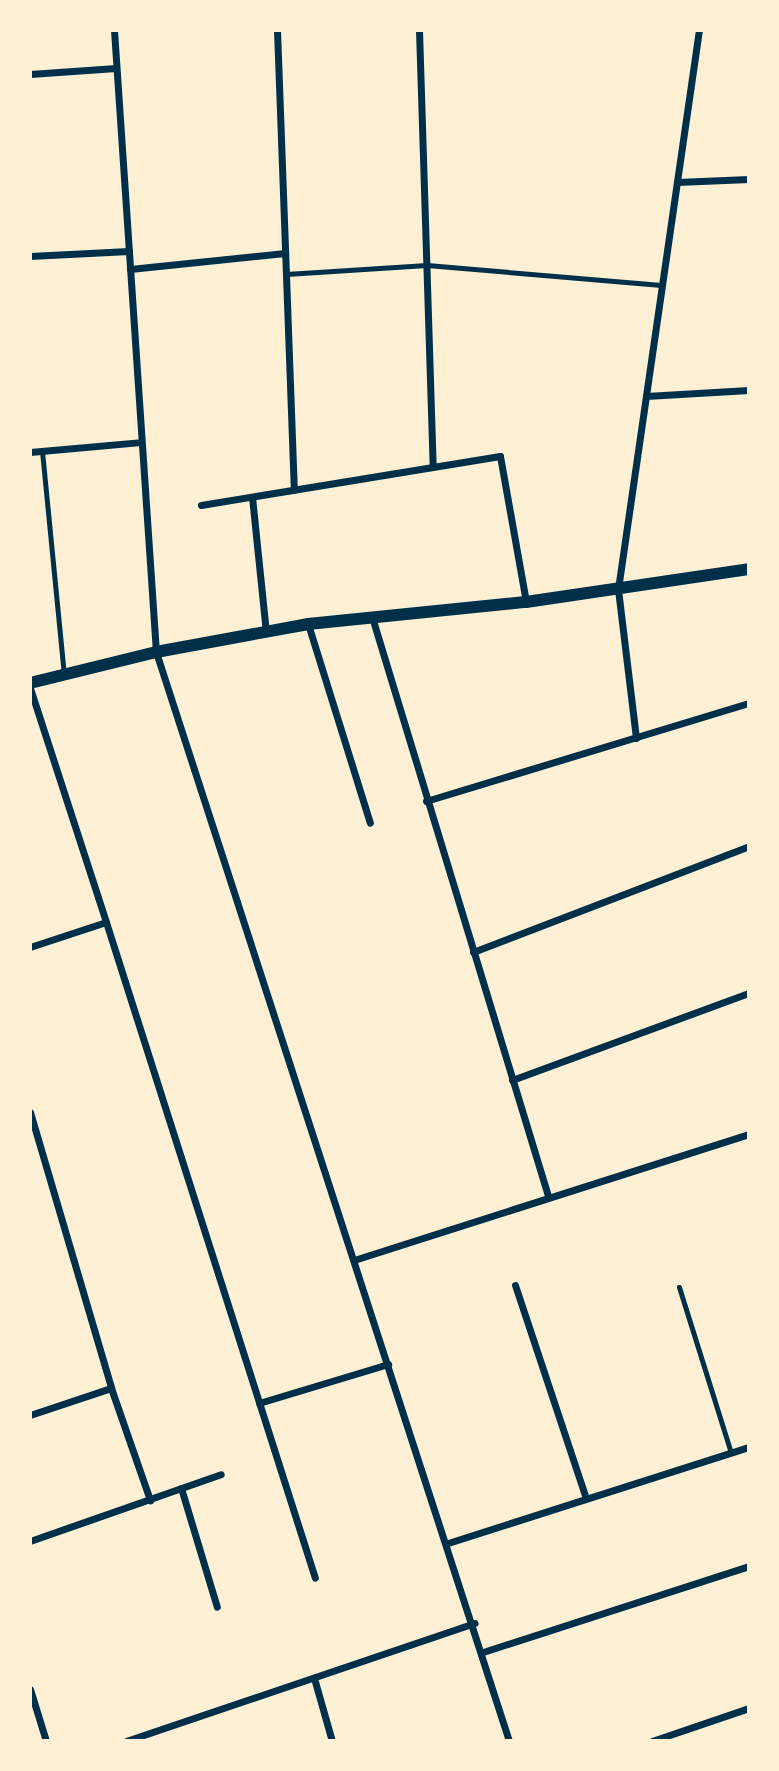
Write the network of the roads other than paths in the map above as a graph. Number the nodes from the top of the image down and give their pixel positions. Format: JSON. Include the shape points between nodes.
{"nodes":[{"id":1,"x":114,"y":30,"type":"edge"},
{"id":2,"x":277,"y":30,"type":"edge"},
{"id":3,"x":419,"y":30,"type":"edge"},
{"id":4,"x":699,"y":30,"type":"edge"},
{"id":5,"x":117,"y":68,"type":"junction"},
{"id":6,"x":30,"y":74,"type":"edge"},
{"id":7,"x":749,"y":179,"type":"edge"},
{"id":8,"x":677,"y":182,"type":"junction"},
{"id":9,"x":129,"y":251,"type":"junction"},
{"id":10,"x":285,"y":253,"type":"junction"},
{"id":11,"x":30,"y":256,"type":"edge"},
{"id":12,"x":427,"y":265,"type":"junction"},
{"id":13,"x":130,"y":269,"type":"junction"},
{"id":14,"x":286,"y":274,"type":"junction"},
{"id":15,"x":661,"y":285,"type":"junction"},
{"id":16,"x":749,"y":390,"type":"edge"},
{"id":17,"x":646,"y":396,"type":"junction"},
{"id":18,"x":141,"y":442,"type":"junction"},
{"id":19,"x":42,"y":450,"type":"junction"},
{"id":20,"x":30,"y":452,"type":"edge"},
{"id":21,"x":433,"y":467,"type":"junction"},
{"id":22,"x":294,"y":490,"type":"junction"},
{"id":23,"x":252,"y":497,"type":"junction"},
{"id":24,"x":201,"y":505,"type":"dead end"},
{"id":25,"x":749,"y":569,"type":"edge"},
{"id":26,"x":618,"y":589,"type":"junction"},
{"id":27,"x":526,"y":602,"type":"junction"},
{"id":28,"x":372,"y":617,"type":"junction"},
{"id":29,"x":308,"y":624,"type":"junction"},
{"id":30,"x":266,"y":633,"type":"junction"},
{"id":31,"x":156,"y":652,"type":"junction"},
{"id":32,"x":64,"y":675,"type":"junction"},
{"id":33,"x":30,"y":686,"type":"edge"},
{"id":34,"x":749,"y":703,"type":"edge"},
{"id":35,"x":636,"y":738,"type":"junction"},
{"id":36,"x":426,"y":801,"type":"junction"},
{"id":37,"x":370,"y":823,"type":"dead end"},
{"id":38,"x":749,"y":846,"type":"edge"},
{"id":39,"x":106,"y":922,"type":"junction"},
{"id":40,"x":30,"y":947,"type":"edge"},
{"id":41,"x":473,"y":952,"type":"junction"},
{"id":42,"x":749,"y":993,"type":"edge"},
{"id":43,"x":512,"y":1080,"type":"junction"},
{"id":44,"x":30,"y":1112,"type":"edge"},
{"id":45,"x":749,"y":1134,"type":"edge"},
{"id":46,"x":548,"y":1196,"type":"junction"},
{"id":47,"x":354,"y":1260,"type":"junction"},
{"id":48,"x":515,"y":1285,"type":"dead end"},
{"id":49,"x":679,"y":1287,"type":"dead end"},
{"id":50,"x":388,"y":1364,"type":"junction"},
{"id":51,"x":111,"y":1388,"type":"junction"},
{"id":52,"x":259,"y":1403,"type":"junction"},
{"id":53,"x":30,"y":1415,"type":"edge"},
{"id":54,"x":749,"y":1447,"type":"edge"},
{"id":55,"x":731,"y":1452,"type":"junction"},
{"id":56,"x":221,"y":1475,"type":"dead end"},
{"id":57,"x":181,"y":1488,"type":"junction"},
{"id":58,"x":586,"y":1499,"type":"junction"},
{"id":59,"x":150,"y":1500,"type":"junction"},
{"id":60,"x":30,"y":1541,"type":"edge"},
{"id":61,"x":448,"y":1543,"type":"junction"},
{"id":62,"x":749,"y":1566,"type":"edge"},
{"id":63,"x":315,"y":1578,"type":"dead end"},
{"id":64,"x":217,"y":1607,"type":"dead end"},
{"id":65,"x":475,"y":1623,"type":"junction"},
{"id":66,"x":483,"y":1652,"type":"junction"},
{"id":67,"x":314,"y":1678,"type":"junction"},
{"id":68,"x":30,"y":1689,"type":"edge"},
{"id":69,"x":749,"y":1708,"type":"edge"},
{"id":70,"x":46,"y":1741,"type":"edge"},
{"id":71,"x":126,"y":1741,"type":"edge"},
{"id":72,"x":332,"y":1741,"type":"edge"},
{"id":73,"x":509,"y":1741,"type":"edge"},
{"id":74,"x":652,"y":1741,"type":"edge"}],
"edges":[{"from":1,"to":5,"type":"street"},
{"from":2,"to":10,"type":"street"},
{"from":3,"to":12,"type":"street"},
{"from":4,"to":8,"type":"street"},
{"from":5,"to":6,"type":"street"},
{"from":5,"to":9,"type":"street"},
{"from":7,"to":8,"type":"street"},
{"from":8,"to":15,"type":"street"},
{"from":9,"to":11,"type":"street"},
{"from":9,"to":13,"type":"street"},
{"from":10,"to":13,"type":"street"},
{"from":10,"to":14,"type":"street"},
{"from":12,"to":14,"type":"lane"},
{"from":12,"to":15,"type":"lane"},
{"from":12,"to":21,"type":"street"},
{"from":13,"to":18,"type":"street"},
{"from":14,"to":22,"type":"street"},
{"from":15,"to":17,"type":"street"},
{"from":16,"to":17,"type":"street"},
{"from":17,"to":26,"type":"street"},
{"from":18,"to":19,"type":"street"},
{"from":18,"to":31,"type":"street"},
{"from":19,"to":20,"type":"street"},
{"from":19,"to":32,"type":"lane"},
{"from":21,"to":22,"type":"street"},
{"from":21,"to":27,"type":"street","via":[[500,456]]},
{"from":22,"to":23,"type":"street"},
{"from":23,"to":24,"type":"street"},
{"from":23,"to":30,"type":"street"},
{"from":25,"to":26,"type":"street"},
{"from":26,"to":27,"type":"street"},
{"from":26,"to":35,"type":"street"},
{"from":27,"to":28,"type":"street"},
{"from":28,"to":29,"type":"street"},
{"from":28,"to":36,"type":"street"},
{"from":29,"to":30,"type":"street"},
{"from":29,"to":37,"type":"street"},
{"from":30,"to":31,"type":"street"},
{"from":31,"to":32,"type":"street"},
{"from":31,"to":47,"type":"street"},
{"from":32,"to":33,"type":"street"},
{"from":33,"to":39,"type":"street"},
{"from":34,"to":35,"type":"street"},
{"from":35,"to":36,"type":"street"},
{"from":36,"to":41,"type":"street"},
{"from":38,"to":41,"type":"street"},
{"from":39,"to":40,"type":"street"},
{"from":39,"to":52,"type":"street"},
{"from":41,"to":43,"type":"street"},
{"from":42,"to":43,"type":"street"},
{"from":43,"to":46,"type":"street"},
{"from":44,"to":51,"type":"street"},
{"from":45,"to":46,"type":"street"},
{"from":46,"to":47,"type":"street"},
{"from":47,"to":50,"type":"street"},
{"from":48,"to":58,"type":"street"},
{"from":49,"to":55,"type":"lane"},
{"from":50,"to":52,"type":"street"},
{"from":50,"to":61,"type":"street"},
{"from":51,"to":53,"type":"street"},
{"from":51,"to":59,"type":"street"},
{"from":52,"to":63,"type":"street"},
{"from":54,"to":55,"type":"street"},
{"from":55,"to":58,"type":"street"},
{"from":56,"to":57,"type":"street"},
{"from":57,"to":59,"type":"street"},
{"from":57,"to":64,"type":"street"},
{"from":58,"to":61,"type":"street"},
{"from":59,"to":60,"type":"street"},
{"from":61,"to":65,"type":"street"},
{"from":62,"to":66,"type":"street"},
{"from":65,"to":66,"type":"street"},
{"from":65,"to":67,"type":"street"},
{"from":66,"to":73,"type":"street"},
{"from":67,"to":71,"type":"street"},
{"from":67,"to":72,"type":"street"},
{"from":68,"to":70,"type":"street"},
{"from":69,"to":74,"type":"street"}]}
